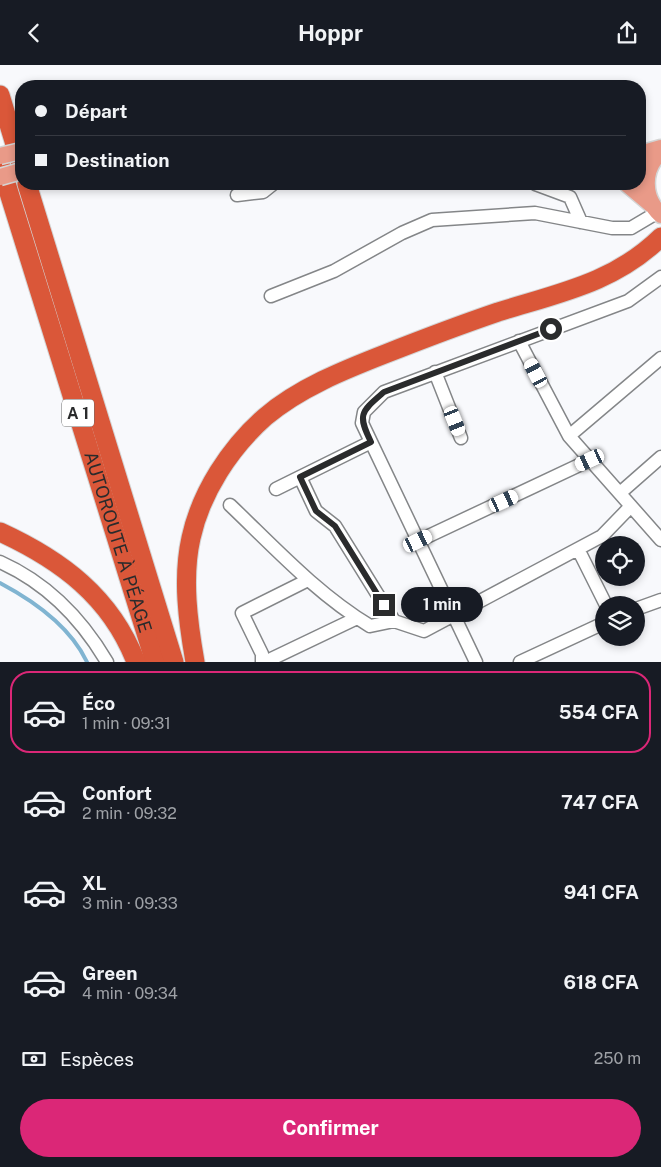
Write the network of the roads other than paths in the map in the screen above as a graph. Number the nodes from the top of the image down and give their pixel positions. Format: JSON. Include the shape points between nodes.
{"nodes":[{"id":1,"x":0,"y":95,"type":"edge"},
{"id":2,"x":15,"y":144,"type":"edge"},
{"id":3,"x":661,"y":150,"type":"edge"},
{"id":4,"x":15,"y":152,"type":"edge"},
{"id":5,"x":646,"y":153,"type":"edge"},
{"id":6,"x":0,"y":156,"type":"edge"},
{"id":7,"x":0,"y":164,"type":"edge"},
{"id":8,"x":15,"y":173,"type":"edge"},
{"id":9,"x":0,"y":177,"type":"edge"},
{"id":10,"x":29,"y":190,"type":"edge"},
{"id":11,"x":266,"y":190,"type":"edge"},
{"id":12,"x":551,"y":190,"type":"edge"},
{"id":13,"x":634,"y":190,"type":"edge"},
{"id":14,"x":237,"y":195,"type":"dead end"},
{"id":15,"x":657,"y":211,"type":"edge"},
{"id":16,"x":581,"y":222,"type":"junction"},
{"id":17,"x":661,"y":237,"type":"edge"},
{"id":18,"x":660,"y":281,"type":"edge"},
{"id":19,"x":271,"y":296,"type":"dead end"},
{"id":20,"x":519,"y":341,"type":"junction"},
{"id":21,"x":661,"y":357,"type":"edge"},
{"id":22,"x":435,"y":372,"type":"junction"},
{"id":23,"x":569,"y":435,"type":"junction"},
{"id":24,"x":461,"y":438,"type":"dead end"},
{"id":25,"x":371,"y":442,"type":"junction"},
{"id":26,"x":661,"y":457,"type":"edge"},
{"id":27,"x":590,"y":460,"type":"junction"},
{"id":28,"x":300,"y":477,"type":"junction"},
{"id":29,"x":276,"y":489,"type":"dead end"},
{"id":30,"x":620,"y":493,"type":"junction"},
{"id":31,"x":230,"y":505,"type":"dead end"},
{"id":32,"x":631,"y":506,"type":"junction"},
{"id":33,"x":0,"y":532,"type":"edge"},
{"id":34,"x":661,"y":540,"type":"edge"},
{"id":35,"x":418,"y":541,"type":"junction"},
{"id":36,"x":578,"y":549,"type":"junction"},
{"id":37,"x":0,"y":562,"type":"edge"},
{"id":38,"x":308,"y":580,"type":"junction"},
{"id":39,"x":602,"y":596,"type":"edge"},
{"id":40,"x":661,"y":600,"type":"edge"},
{"id":41,"x":645,"y":606,"type":"edge"},
{"id":42,"x":453,"y":614,"type":"junction"},
{"id":43,"x":357,"y":618,"type":"junction"},
{"id":44,"x":394,"y":621,"type":"junction"},
{"id":45,"x":595,"y":627,"type":"edge"},
{"id":46,"x":107,"y":662,"type":"edge"},
{"id":47,"x":136,"y":662,"type":"edge"},
{"id":48,"x":155,"y":662,"type":"edge"},
{"id":49,"x":174,"y":662,"type":"edge"},
{"id":50,"x":195,"y":662,"type":"edge"},
{"id":51,"x":263,"y":662,"type":"edge"},
{"id":52,"x":476,"y":662,"type":"edge"},
{"id":53,"x":520,"y":662,"type":"edge"}],
"edges":[{"from":1,"to":2,"type":"highway"},
{"from":3,"to":5,"type":"main road"},
{"from":3,"to":15,"type":"main road","via":[[648,172],[647,190]]},
{"from":4,"to":6,"type":"main road","bridge":true},
{"from":7,"to":48,"type":"highway","name":"AUTOROUTE À PÉAGE","number":"A 1"},
{"from":8,"to":9,"type":"main road","bridge":true},
{"from":10,"to":49,"type":"highway","number":"A 1"},
{"from":11,"to":14,"type":"street"},
{"from":12,"to":16,"type":"street","via":[[570,197]]},
{"from":13,"to":15,"type":"main road"},
{"from":15,"to":16,"type":"street","via":[[631,229]]},
{"from":16,"to":19,"type":"street","via":[[535,213],[432,220],[334,271]]},
{"from":17,"to":50,"type":"highway","via":[[612,274],[451,327],[349,368],[299,393],[265,417],[220,469],[202,504],[191,538],[186,593]]},
{"from":18,"to":20,"type":"street","via":[[628,301]]},
{"from":20,"to":22,"type":"street"},
{"from":20,"to":23,"type":"street"},
{"from":21,"to":23,"type":"street"},
{"from":22,"to":24,"type":"street"},
{"from":22,"to":25,"type":"street","via":[[384,392],[372,403],[364,412],[362,423]]},
{"from":23,"to":27,"type":"street"},
{"from":25,"to":28,"type":"street"},
{"from":25,"to":35,"type":"street"},
{"from":26,"to":30,"type":"street"},
{"from":27,"to":30,"type":"street"},
{"from":27,"to":35,"type":"street"},
{"from":28,"to":29,"type":"street"},
{"from":28,"to":44,"type":"street","via":[[316,511],[335,526]]},
{"from":30,"to":32,"type":"street"},
{"from":31,"to":38,"type":"street"},
{"from":32,"to":34,"type":"street"},
{"from":32,"to":36,"type":"street","via":[[602,536]]},
{"from":33,"to":47,"type":"highway","via":[[30,545],[68,569],[97,596]]},
{"from":35,"to":42,"type":"street"},
{"from":36,"to":39,"type":"street"},
{"from":36,"to":42,"type":"street"},
{"from":37,"to":46,"type":"street","via":[[42,585],[84,627]]},
{"from":38,"to":43,"type":"street"},
{"from":38,"to":51,"type":"street","via":[[242,613]]},
{"from":40,"to":41,"type":"street"},
{"from":42,"to":44,"type":"street","via":[[424,631]]},
{"from":42,"to":52,"type":"street"},
{"from":43,"to":44,"type":"street","via":[[370,626]]},
{"from":43,"to":51,"type":"street"},
{"from":45,"to":53,"type":"street"}]}
